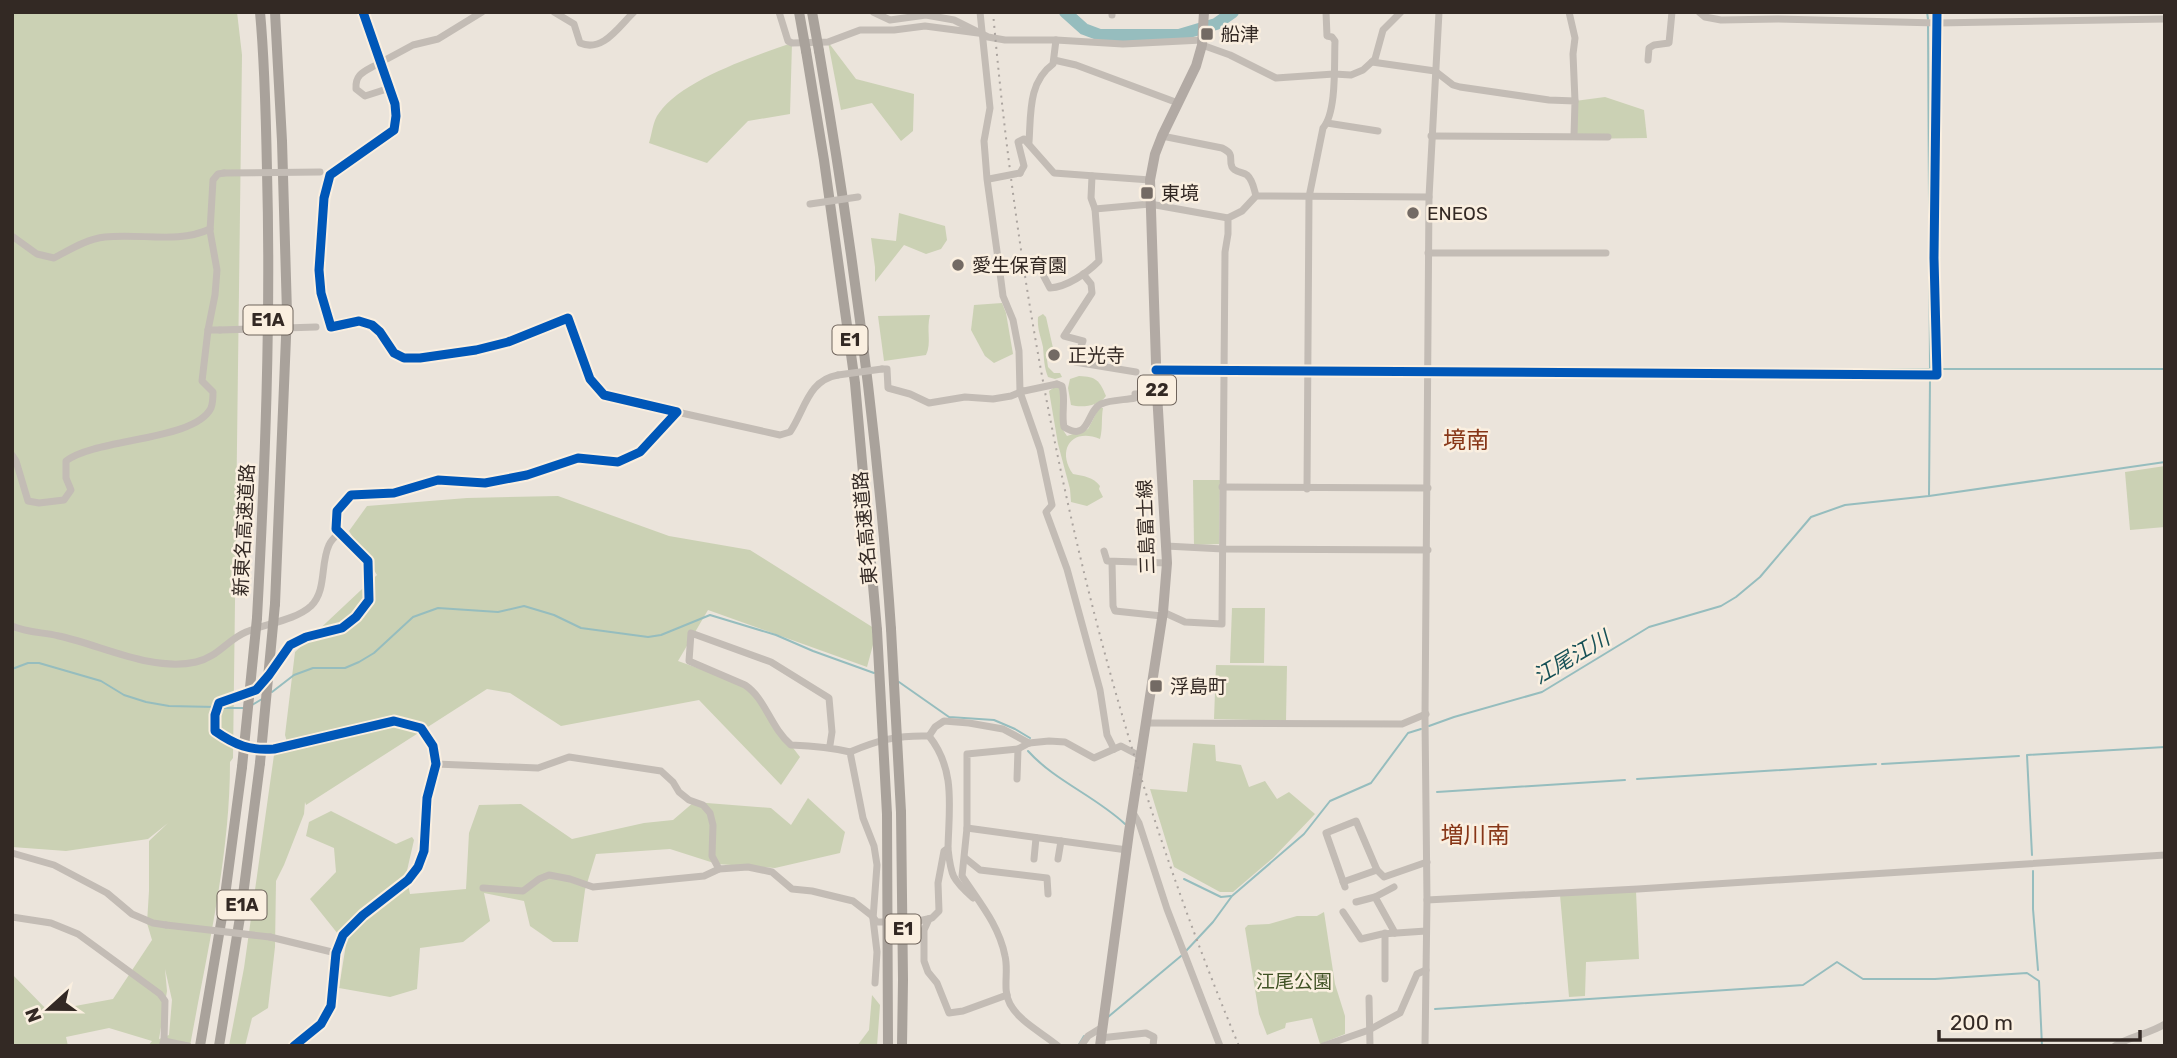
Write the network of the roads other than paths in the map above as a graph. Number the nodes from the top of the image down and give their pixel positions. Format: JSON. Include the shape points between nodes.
{"nodes":[{"id":1,"x":363,"y":12,"type":"edge"},
{"id":2,"x":482,"y":12,"type":"edge"},
{"id":3,"x":554,"y":12,"type":"edge"},
{"id":4,"x":634,"y":12,"type":"edge"},
{"id":5,"x":779,"y":12,"type":"edge"},
{"id":6,"x":799,"y":12,"type":"edge"},
{"id":7,"x":812,"y":12,"type":"edge"},
{"id":8,"x":873,"y":12,"type":"edge"},
{"id":9,"x":980,"y":12,"type":"edge"},
{"id":10,"x":1204,"y":12,"type":"edge"},
{"id":11,"x":1326,"y":12,"type":"edge"},
{"id":12,"x":1401,"y":12,"type":"edge"},
{"id":13,"x":1439,"y":12,"type":"edge"},
{"id":14,"x":1569,"y":12,"type":"edge"},
{"id":15,"x":1672,"y":12,"type":"edge"},
{"id":16,"x":1699,"y":12,"type":"edge"},
{"id":17,"x":1937,"y":12,"type":"edge"},
{"id":18,"x":275,"y":15,"type":"edge"},
{"id":19,"x":260,"y":17,"type":"edge"},
{"id":20,"x":2165,"y":19,"type":"edge"},
{"id":21,"x":1937,"y":23,"type":"junction"},
{"id":22,"x":982,"y":33,"type":"junction"},
{"id":23,"x":1203,"y":35,"type":"junction"},
{"id":24,"x":1056,"y":40,"type":"junction"},
{"id":25,"x":387,"y":59,"type":"dead end"},
{"id":26,"x":1054,"y":60,"type":"junction"},
{"id":27,"x":1648,"y":60,"type":"dead end"},
{"id":28,"x":1372,"y":62,"type":"junction"},
{"id":29,"x":374,"y":66,"type":"dead end"},
{"id":30,"x":1435,"y":71,"type":"junction"},
{"id":31,"x":1334,"y":74,"type":"junction"},
{"id":32,"x":390,"y":88,"type":"junction"},
{"id":33,"x":1575,"y":101,"type":"junction"},
{"id":34,"x":1178,"y":103,"type":"junction"},
{"id":35,"x":1327,"y":123,"type":"junction"},
{"id":36,"x":1378,"y":131,"type":"dead end"},
{"id":37,"x":1162,"y":136,"type":"junction"},
{"id":38,"x":1431,"y":136,"type":"junction"},
{"id":39,"x":1574,"y":136,"type":"junction"},
{"id":40,"x":1608,"y":137,"type":"dead end"},
{"id":41,"x":1029,"y":142,"type":"junction"},
{"id":42,"x":330,"y":175,"type":"junction"},
{"id":43,"x":1092,"y":176,"type":"junction"},
{"id":44,"x":988,"y":179,"type":"junction"},
{"id":45,"x":1150,"y":180,"type":"junction"},
{"id":46,"x":1256,"y":196,"type":"junction"},
{"id":47,"x":858,"y":197,"type":"dead end"},
{"id":48,"x":1309,"y":197,"type":"junction"},
{"id":49,"x":1429,"y":197,"type":"junction"},
{"id":50,"x":810,"y":204,"type":"dead end"},
{"id":51,"x":1150,"y":204,"type":"junction"},
{"id":52,"x":1095,"y":209,"type":"junction"},
{"id":53,"x":1228,"y":218,"type":"junction"},
{"id":54,"x":210,"y":229,"type":"junction"},
{"id":55,"x":12,"y":236,"type":"edge"},
{"id":56,"x":1428,"y":253,"type":"junction"},
{"id":57,"x":1606,"y":253,"type":"dead end"},
{"id":58,"x":1002,"y":273,"type":"junction"},
{"id":59,"x":1083,"y":274,"type":"junction"},
{"id":60,"x":331,"y":327,"type":"junction"},
{"id":61,"x":208,"y":330,"type":"junction"},
{"id":62,"x":1156,"y":370,"type":"junction"},
{"id":63,"x":1223,"y":370,"type":"junction"},
{"id":64,"x":1307,"y":370,"type":"junction"},
{"id":65,"x":1427,"y":370,"type":"junction"},
{"id":66,"x":1136,"y":372,"type":"dead end"},
{"id":67,"x":1022,"y":391,"type":"junction"},
{"id":68,"x":1157,"y":393,"type":"junction"},
{"id":69,"x":677,"y":412,"type":"junction"},
{"id":70,"x":12,"y":455,"type":"edge"},
{"id":71,"x":1222,"y":487,"type":"junction"},
{"id":72,"x":1428,"y":488,"type":"junction"},
{"id":73,"x":1307,"y":489,"type":"junction"},
{"id":74,"x":339,"y":533,"type":"junction"},
{"id":75,"x":1166,"y":546,"type":"junction"},
{"id":76,"x":1223,"y":549,"type":"junction"},
{"id":77,"x":1428,"y":550,"type":"junction"},
{"id":78,"x":1104,"y":551,"type":"dead end"},
{"id":79,"x":1112,"y":562,"type":"junction"},
{"id":80,"x":1167,"y":563,"type":"junction"},
{"id":81,"x":1162,"y":614,"type":"junction"},
{"id":82,"x":12,"y":626,"type":"edge"},
{"id":83,"x":1425,"y":716,"type":"junction"},
{"id":84,"x":1147,"y":723,"type":"junction"},
{"id":85,"x":929,"y":736,"type":"junction"},
{"id":86,"x":1030,"y":743,"type":"junction"},
{"id":87,"x":830,"y":746,"type":"junction"},
{"id":88,"x":1018,"y":749,"type":"junction"},
{"id":89,"x":1114,"y":749,"type":"junction"},
{"id":90,"x":850,"y":752,"type":"junction"},
{"id":91,"x":1140,"y":756,"type":"junction"},
{"id":92,"x":436,"y":764,"type":"junction"},
{"id":93,"x":1017,"y":779,"type":"dead end"},
{"id":94,"x":1131,"y":822,"type":"junction"},
{"id":95,"x":967,"y":828,"type":"junction"},
{"id":96,"x":1036,"y":838,"type":"junction"},
{"id":97,"x":1061,"y":841,"type":"junction"},
{"id":98,"x":948,"y":848,"type":"junction"},
{"id":99,"x":1127,"y":850,"type":"junction"},
{"id":100,"x":12,"y":853,"type":"edge"},
{"id":101,"x":2165,"y":855,"type":"edge"},
{"id":102,"x":965,"y":858,"type":"junction"},
{"id":103,"x":1034,"y":859,"type":"dead end"},
{"id":104,"x":1058,"y":859,"type":"dead end"},
{"id":105,"x":1427,"y":862,"type":"junction"},
{"id":106,"x":719,"y":869,"type":"junction"},
{"id":107,"x":1377,"y":870,"type":"junction"},
{"id":108,"x":1394,"y":887,"type":"dead end"},
{"id":109,"x":483,"y":888,"type":"dead end"},
{"id":110,"x":1048,"y":894,"type":"dead end"},
{"id":111,"x":1375,"y":897,"type":"junction"},
{"id":112,"x":977,"y":898,"type":"junction"},
{"id":113,"x":1427,"y":900,"type":"junction"},
{"id":114,"x":1356,"y":902,"type":"dead end"},
{"id":115,"x":1343,"y":912,"type":"dead end"},
{"id":116,"x":12,"y":917,"type":"edge"},
{"id":117,"x":873,"y":919,"type":"junction"},
{"id":118,"x":929,"y":919,"type":"junction"},
{"id":119,"x":883,"y":922,"type":"tunnel mouth"},
{"id":120,"x":914,"y":922,"type":"tunnel mouth"},
{"id":121,"x":1426,"y":932,"type":"junction"},
{"id":122,"x":1385,"y":933,"type":"junction"},
{"id":123,"x":1395,"y":933,"type":"junction"},
{"id":124,"x":335,"y":953,"type":"junction"},
{"id":125,"x":1426,"y":970,"type":"junction"},
{"id":126,"x":1385,"y":979,"type":"dead end"},
{"id":127,"x":875,"y":983,"type":"dead end"},
{"id":128,"x":1007,"y":995,"type":"junction"},
{"id":129,"x":1369,"y":998,"type":"dead end"},
{"id":130,"x":2165,"y":1024,"type":"edge"},
{"id":131,"x":1369,"y":1030,"type":"junction"},
{"id":132,"x":1100,"y":1037,"type":"edge"},
{"id":133,"x":166,"y":1043,"type":"edge"},
{"id":134,"x":188,"y":1046,"type":"edge"},
{"id":135,"x":200,"y":1046,"type":"edge"},
{"id":136,"x":219,"y":1046,"type":"edge"},
{"id":137,"x":294,"y":1046,"type":"edge"},
{"id":138,"x":888,"y":1046,"type":"edge"},
{"id":139,"x":902,"y":1046,"type":"edge"},
{"id":140,"x":1058,"y":1046,"type":"edge"},
{"id":141,"x":1081,"y":1046,"type":"edge"},
{"id":142,"x":1153,"y":1046,"type":"edge"},
{"id":143,"x":1220,"y":1046,"type":"edge"},
{"id":144,"x":1323,"y":1046,"type":"edge"},
{"id":145,"x":1370,"y":1046,"type":"edge"},
{"id":146,"x":1425,"y":1046,"type":"edge"},
{"id":147,"x":2115,"y":1046,"type":"edge"}],
"edges":[{"from":1,"to":32,"type":"street"},
{"from":2,"to":25,"type":"street","via":[[438,39],[413,45]]},
{"from":3,"to":4,"type":"street","via":[[574,24],[580,43],[588,46],[603,42]]},
{"from":5,"to":22,"type":"street","via":[[792,43],[828,42],[860,30],[925,26]]},
{"from":6,"to":138,"type":"highway","name":"東名高速道路","number":"E1","bridge":true,"via":[[854,371],[877,630],[887,814]]},
{"from":7,"to":139,"type":"highway","name":"東名高速道路","number":"E1","bridge":true,"via":[[869,381],[891,629],[901,812]]},
{"from":8,"to":22,"type":"street","via":[[890,20],[926,15],[954,20]]},
{"from":9,"to":22,"type":"street"},
{"from":10,"to":23,"type":"main road","name":"三島富士線","number":"22"},
{"from":11,"to":31,"type":"street","via":[[1327,36],[1335,41]]},
{"from":12,"to":28,"type":"street","via":[[1383,30]]},
{"from":13,"to":30,"type":"street"},
{"from":14,"to":33,"type":"street","via":[[1575,38]]},
{"from":15,"to":27,"type":"street","via":[[1669,43],[1649,48]]},
{"from":16,"to":21,"type":"street","via":[[1721,20]]},
{"from":17,"to":21,"type":"street"},
{"from":18,"to":136,"type":"highway","name":"新東名高速道路","number":"E1A","bridge":true,"via":[[287,313],[275,604],[260,763]]},
{"from":19,"to":135,"type":"highway","name":"新東名高速道路","number":"E1A","bridge":true,"via":[[268,350],[257,618],[243,767]]},
{"from":20,"to":21,"type":"street"},
{"from":21,"to":65,"type":"street","via":[[1937,375]]},
{"from":22,"to":24,"type":"street","via":[[1005,40]]},
{"from":22,"to":44,"type":"street","via":[[990,108],[984,141]]},
{"from":23,"to":24,"type":"street","via":[[1123,44]]},
{"from":23,"to":31,"type":"street","via":[[1230,55],[1276,78]]},
{"from":23,"to":34,"type":"main road","name":"三島富士線","number":"22","via":[[1196,66]]},
{"from":24,"to":26,"type":"street"},
{"from":26,"to":34,"type":"street"},
{"from":26,"to":41,"type":"street","via":[[1041,72],[1034,91]]},
{"from":28,"to":30,"type":"street"},
{"from":28,"to":31,"type":"street","via":[[1351,75]]},
{"from":29,"to":32,"type":"street","via":[[358,75],[356,89],[365,96]]},
{"from":30,"to":33,"type":"street","via":[[1460,87]]},
{"from":30,"to":38,"type":"street"},
{"from":31,"to":35,"type":"street"},
{"from":32,"to":42,"type":"street","via":[[394,130]]},
{"from":33,"to":39,"type":"street"},
{"from":34,"to":37,"type":"main road","name":"三島富士線","number":"22"},
{"from":35,"to":36,"type":"street"},
{"from":35,"to":48,"type":"street"},
{"from":37,"to":45,"type":"main road","name":"三島富士線","number":"22"},
{"from":37,"to":46,"type":"street","via":[[1229,152],[1231,166],[1251,180]]},
{"from":38,"to":39,"type":"street"},
{"from":38,"to":49,"type":"street"},
{"from":39,"to":40,"type":"street"},
{"from":41,"to":43,"type":"street","via":[[1055,173]]},
{"from":41,"to":44,"type":"street","bridge":true,"via":[[1018,142],[1024,166],[1020,173]]},
{"from":42,"to":54,"type":"street","bridge":true,"via":[[218,174],[213,180]]},
{"from":42,"to":60,"type":"street","via":[[319,270]]},
{"from":43,"to":45,"type":"street"},
{"from":43,"to":52,"type":"street"},
{"from":44,"to":58,"type":"street"},
{"from":45,"to":51,"type":"main road","name":"三島富士線","number":"22"},
{"from":46,"to":48,"type":"street"},
{"from":46,"to":53,"type":"street"},
{"from":47,"to":50,"type":"street","bridge":true},
{"from":48,"to":49,"type":"street"},
{"from":48,"to":64,"type":"street"},
{"from":49,"to":56,"type":"street"},
{"from":51,"to":52,"type":"street"},
{"from":51,"to":53,"type":"street"},
{"from":51,"to":62,"type":"main road","name":"三島富士線","number":"22"},
{"from":52,"to":59,"type":"street","via":[[1099,261]]},
{"from":53,"to":63,"type":"street"},
{"from":54,"to":55,"type":"street","via":[[186,236],[103,237],[54,258],[37,254]]},
{"from":54,"to":61,"type":"street","via":[[217,270]]},
{"from":56,"to":57,"type":"street"},
{"from":56,"to":65,"type":"street"},
{"from":58,"to":59,"type":"street","bridge":true,"via":[[1034,267],[1049,288]]},
{"from":58,"to":67,"type":"street","via":[[1003,296],[1019,351]]},
{"from":59,"to":66,"type":"street","via":[[1091,293],[1064,336],[1083,341],[1075,362]]},
{"from":60,"to":61,"type":"street","bridge":true},
{"from":60,"to":69,"type":"street","via":[[359,321],[372,325],[394,354],[420,358],[476,351],[568,318],[590,379],[604,395]]},
{"from":61,"to":70,"type":"street","via":[[202,381],[213,392],[211,407],[200,420],[139,440],[77,453],[66,461],[71,490],[64,500],[28,501]]},
{"from":62,"to":63,"type":"street"},
{"from":62,"to":68,"type":"main road","name":"三島富士線","number":"22"},
{"from":63,"to":64,"type":"street"},
{"from":63,"to":71,"type":"street"},
{"from":64,"to":65,"type":"street"},
{"from":64,"to":73,"type":"street"},
{"from":65,"to":72,"type":"street"},
{"from":67,"to":68,"type":"street","bridge":true,"via":[[1062,386],[1065,427],[1078,432],[1087,427],[1101,404]]},
{"from":67,"to":69,"type":"street","bridge":true,"via":[[993,399],[965,397],[929,403],[888,388],[887,369],[882,369],[822,380],[790,432],[780,435]]},
{"from":67,"to":89,"type":"street","via":[[1052,505],[1045,512],[1068,569]]},
{"from":68,"to":75,"type":"main road","name":"三島富士線","number":"22"},
{"from":69,"to":74,"type":"street","via":[[640,452],[618,462],[578,458],[485,483],[439,480],[394,493],[351,495],[337,511],[335,529]]},
{"from":71,"to":73,"type":"street"},
{"from":71,"to":76,"type":"street"},
{"from":72,"to":73,"type":"street"},
{"from":72,"to":77,"type":"street"},
{"from":74,"to":82,"type":"street","via":[[329,544],[319,595],[310,607],[244,633],[215,655],[195,662],[139,659]]},
{"from":74,"to":92,"type":"street","via":[[368,561],[369,600],[342,628],[290,645],[256,690],[219,703],[215,730],[257,751],[394,721],[421,728],[433,746]]},
{"from":75,"to":76,"type":"street"},
{"from":75,"to":80,"type":"main road","name":"三島富士線","number":"22"},
{"from":76,"to":77,"type":"street"},
{"from":76,"to":81,"type":"street","via":[[1222,625],[1185,622]]},
{"from":77,"to":83,"type":"street"},
{"from":78,"to":79,"type":"street"},
{"from":79,"to":80,"type":"street"},
{"from":79,"to":81,"type":"street","via":[[1115,611]]},
{"from":80,"to":81,"type":"main road","name":"三島富士線","number":"22"},
{"from":81,"to":84,"type":"main road","name":"三島富士線","number":"22"},
{"from":83,"to":84,"type":"street","via":[[1402,724]]},
{"from":83,"to":105,"type":"street"},
{"from":84,"to":91,"type":"main road","name":"三島富士線","number":"22"},
{"from":85,"to":86,"type":"street","via":[[944,721],[1003,729]]},
{"from":85,"to":90,"type":"street","via":[[906,735]]},
{"from":85,"to":98,"type":"street","via":[[948,772]]},
{"from":86,"to":88,"type":"street"},
{"from":86,"to":89,"type":"street","via":[[1065,742],[1094,758]]},
{"from":87,"to":87,"type":"street","via":[[791,745],[775,729],[753,690],[689,661],[691,633],[771,662],[829,698]]},
{"from":87,"to":90,"type":"street"},
{"from":88,"to":93,"type":"street"},
{"from":88,"to":95,"type":"street","via":[[967,754]]},
{"from":89,"to":91,"type":"street","via":[[1121,746]]},
{"from":90,"to":117,"type":"street","via":[[877,865]]},
{"from":91,"to":94,"type":"main road","name":"三島富士線","number":"22"},
{"from":92,"to":106,"type":"street","via":[[538,768],[569,757],[660,771],[679,792],[710,813],[712,856]]},
{"from":92,"to":124,"type":"street","via":[[427,798],[425,851],[418,867],[343,934]]},
{"from":94,"to":99,"type":"main road","name":"三島富士線","number":"22"},
{"from":94,"to":143,"type":"street","via":[[1143,835]]},
{"from":95,"to":96,"type":"street"},
{"from":95,"to":102,"type":"street"},
{"from":96,"to":97,"type":"street"},
{"from":96,"to":103,"type":"street"},
{"from":97,"to":99,"type":"street"},
{"from":97,"to":104,"type":"street"},
{"from":98,"to":112,"type":"street","via":[[951,875]]},
{"from":98,"to":118,"type":"street","via":[[938,883],[939,911]]},
{"from":99,"to":132,"type":"main road","name":"三島富士線","number":"22"},
{"from":100,"to":124,"type":"street","bridge":true,"via":[[54,865],[153,923],[270,937]]},
{"from":101,"to":113,"type":"street"},
{"from":102,"to":110,"type":"street","via":[[980,870],[1046,877]]},
{"from":102,"to":112,"type":"street","via":[[962,876]]},
{"from":105,"to":107,"type":"street","via":[[1384,877]]},
{"from":105,"to":113,"type":"street"},
{"from":106,"to":109,"type":"street","via":[[704,876],[620,885],[593,887],[549,875],[523,891]]},
{"from":106,"to":117,"type":"street","via":[[748,867],[772,872],[792,889],[853,901]]},
{"from":107,"to":107,"type":"street","via":[[1344,884],[1326,833],[1356,821]]},
{"from":108,"to":111,"type":"street"},
{"from":111,"to":114,"type":"street"},
{"from":111,"to":123,"type":"street"},
{"from":112,"to":128,"type":"street","via":[[1002,943]]},
{"from":113,"to":121,"type":"street"},
{"from":115,"to":122,"type":"street","via":[[1361,939]]},
{"from":116,"to":133,"type":"street","via":[[51,923],[78,934],[160,994],[165,1001]]},
{"from":117,"to":119,"type":"street"},
{"from":117,"to":127,"type":"street"},
{"from":118,"to":120,"type":"street"},
{"from":118,"to":128,"type":"street","via":[[924,930],[924,961],[949,1013]]},
{"from":121,"to":123,"type":"street"},
{"from":121,"to":125,"type":"street"},
{"from":122,"to":123,"type":"street"},
{"from":122,"to":126,"type":"street"},
{"from":124,"to":137,"type":"street","via":[[331,1006],[321,1024]]},
{"from":125,"to":131,"type":"street","via":[[1417,974],[1400,1013]]},
{"from":125,"to":146,"type":"street"},
{"from":128,"to":140,"type":"street","via":[[1024,1022]]},
{"from":129,"to":131,"type":"street"},
{"from":130,"to":147,"type":"street"},
{"from":131,"to":144,"type":"street"},
{"from":131,"to":145,"type":"street"},
{"from":132,"to":141,"type":"street","via":[[1088,1036]]},
{"from":132,"to":142,"type":"street","via":[[1146,1032],[1154,1037]]},
{"from":133,"to":134,"type":"street"}]}
